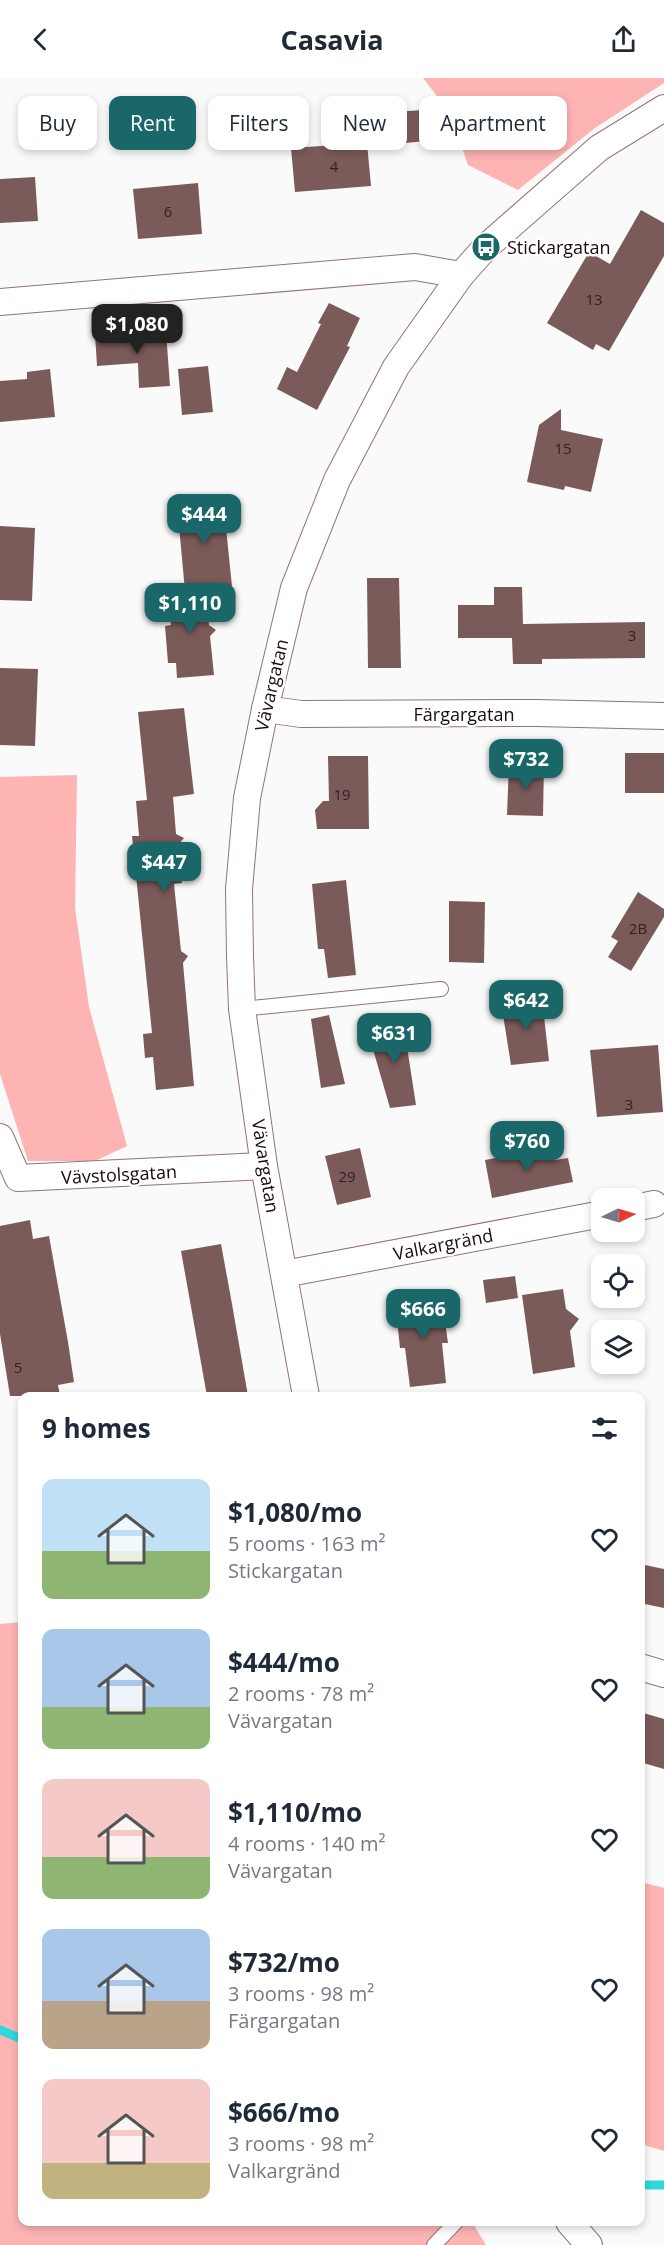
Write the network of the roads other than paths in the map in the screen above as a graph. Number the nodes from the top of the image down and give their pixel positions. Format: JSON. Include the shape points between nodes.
{"nodes":[{"id":1,"x":664,"y":108,"type":"edge"},
{"id":2,"x":461,"y":275,"type":"junction"},
{"id":3,"x":0,"y":302,"type":"edge"},
{"id":4,"x":265,"y":709,"type":"junction"},
{"id":5,"x":664,"y":716,"type":"edge"},
{"id":6,"x":441,"y":989,"type":"dead end"},
{"id":7,"x":242,"y":1009,"type":"junction"},
{"id":8,"x":0,"y":1137,"type":"edge"},
{"id":9,"x":264,"y":1166,"type":"junction"},
{"id":10,"x":9,"y":1178,"type":"edge"},
{"id":11,"x":591,"y":1216,"type":"edge"},
{"id":12,"x":284,"y":1274,"type":"junction"},
{"id":13,"x":305,"y":1392,"type":"edge"},
{"id":14,"x":645,"y":1668,"type":"edge"},
{"id":15,"x":664,"y":1674,"type":"edge"},
{"id":16,"x":452,"y":2226,"type":"edge"},
{"id":17,"x":572,"y":2226,"type":"edge"},
{"id":18,"x":434,"y":2245,"type":"edge"},
{"id":19,"x":589,"y":2245,"type":"edge"}],
"edges":[{"from":1,"to":2,"type":"street","name":"Vävargatan","via":[[599,148],[486,247]]},
{"from":2,"to":3,"type":"street","via":[[415,267]]},
{"from":2,"to":4,"type":"street","name":"Vävargatan","via":[[396,367],[337,480],[294,588]]},
{"from":4,"to":5,"type":"street","name":"Färgargatan","via":[[301,714]]},
{"from":4,"to":7,"type":"street","name":"Vävargatan","via":[[247,798],[239,889]]},
{"from":6,"to":7,"type":"lane"},
{"from":7,"to":9,"type":"street","name":"Vävargatan"},
{"from":8,"to":10,"type":"street","name":"Vävstolsgatan"},
{"from":9,"to":10,"type":"street","name":"Vävstolsgatan"},
{"from":9,"to":12,"type":"street","name":"Vävargatan"},
{"from":11,"to":12,"type":"street","name":"Valkargränd"},
{"from":12,"to":13,"type":"street","name":"Vävargatan"},
{"from":14,"to":15,"type":"street"},
{"from":16,"to":18,"type":"lane"},
{"from":17,"to":19,"type":"street"}]}
